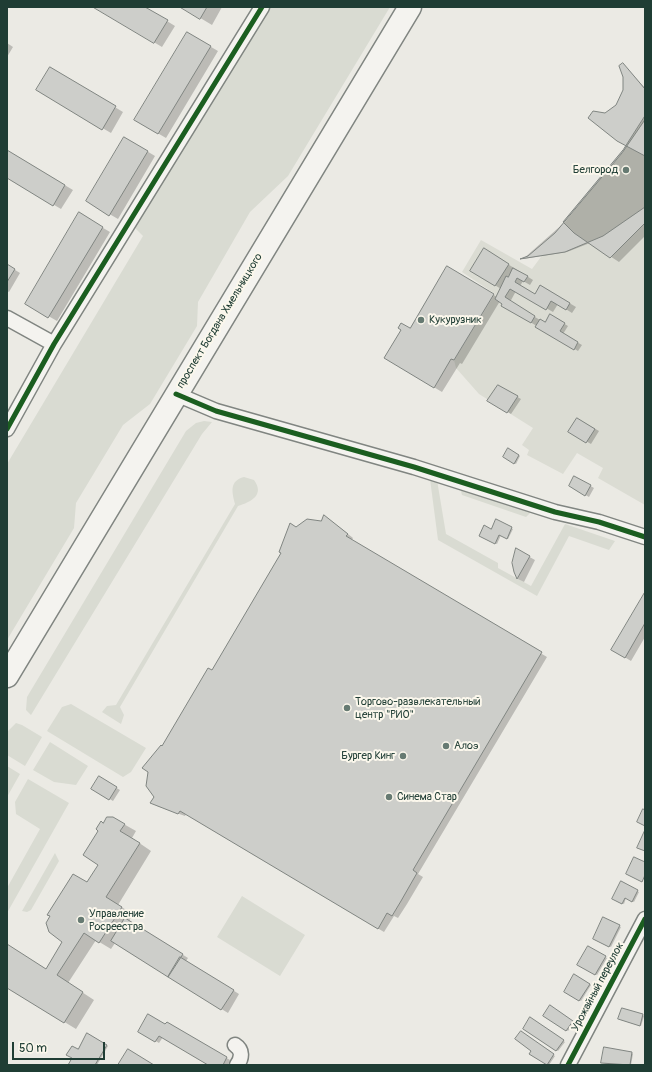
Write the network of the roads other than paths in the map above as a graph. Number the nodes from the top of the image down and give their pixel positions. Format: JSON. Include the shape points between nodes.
{"nodes":[{"id":1,"x":262,"y":7,"type":"edge"},
{"id":2,"x":410,"y":7,"type":"edge"},
{"id":3,"x":7,"y":318,"type":"edge"},
{"id":4,"x":54,"y":344,"type":"junction"},
{"id":5,"x":176,"y":394,"type":"junction"},
{"id":6,"x":7,"y":429,"type":"edge"},
{"id":7,"x":645,"y":537,"type":"edge"},
{"id":8,"x":7,"y":676,"type":"edge"},
{"id":9,"x":645,"y":919,"type":"edge"},
{"id":10,"x":235,"y":1044,"type":"dead end"},
{"id":11,"x":237,"y":1065,"type":"edge"},
{"id":12,"x":568,"y":1065,"type":"edge"}],
"edges":[{"from":1,"to":4,"type":"street"},
{"from":2,"to":5,"type":"main road","name":"проспект Богдана Хмельницкого"},
{"from":3,"to":4,"type":"street"},
{"from":4,"to":6,"type":"street"},
{"from":5,"to":7,"type":"street","via":[[216,411],[414,467],[555,512],[599,522]]},
{"from":5,"to":8,"type":"main road","name":"проспект Богдана Хмельницкого"},
{"from":9,"to":12,"type":"street","name":"Урожайный переулок"},
{"from":10,"to":11,"type":"street","via":[[241,1055]]}]}
